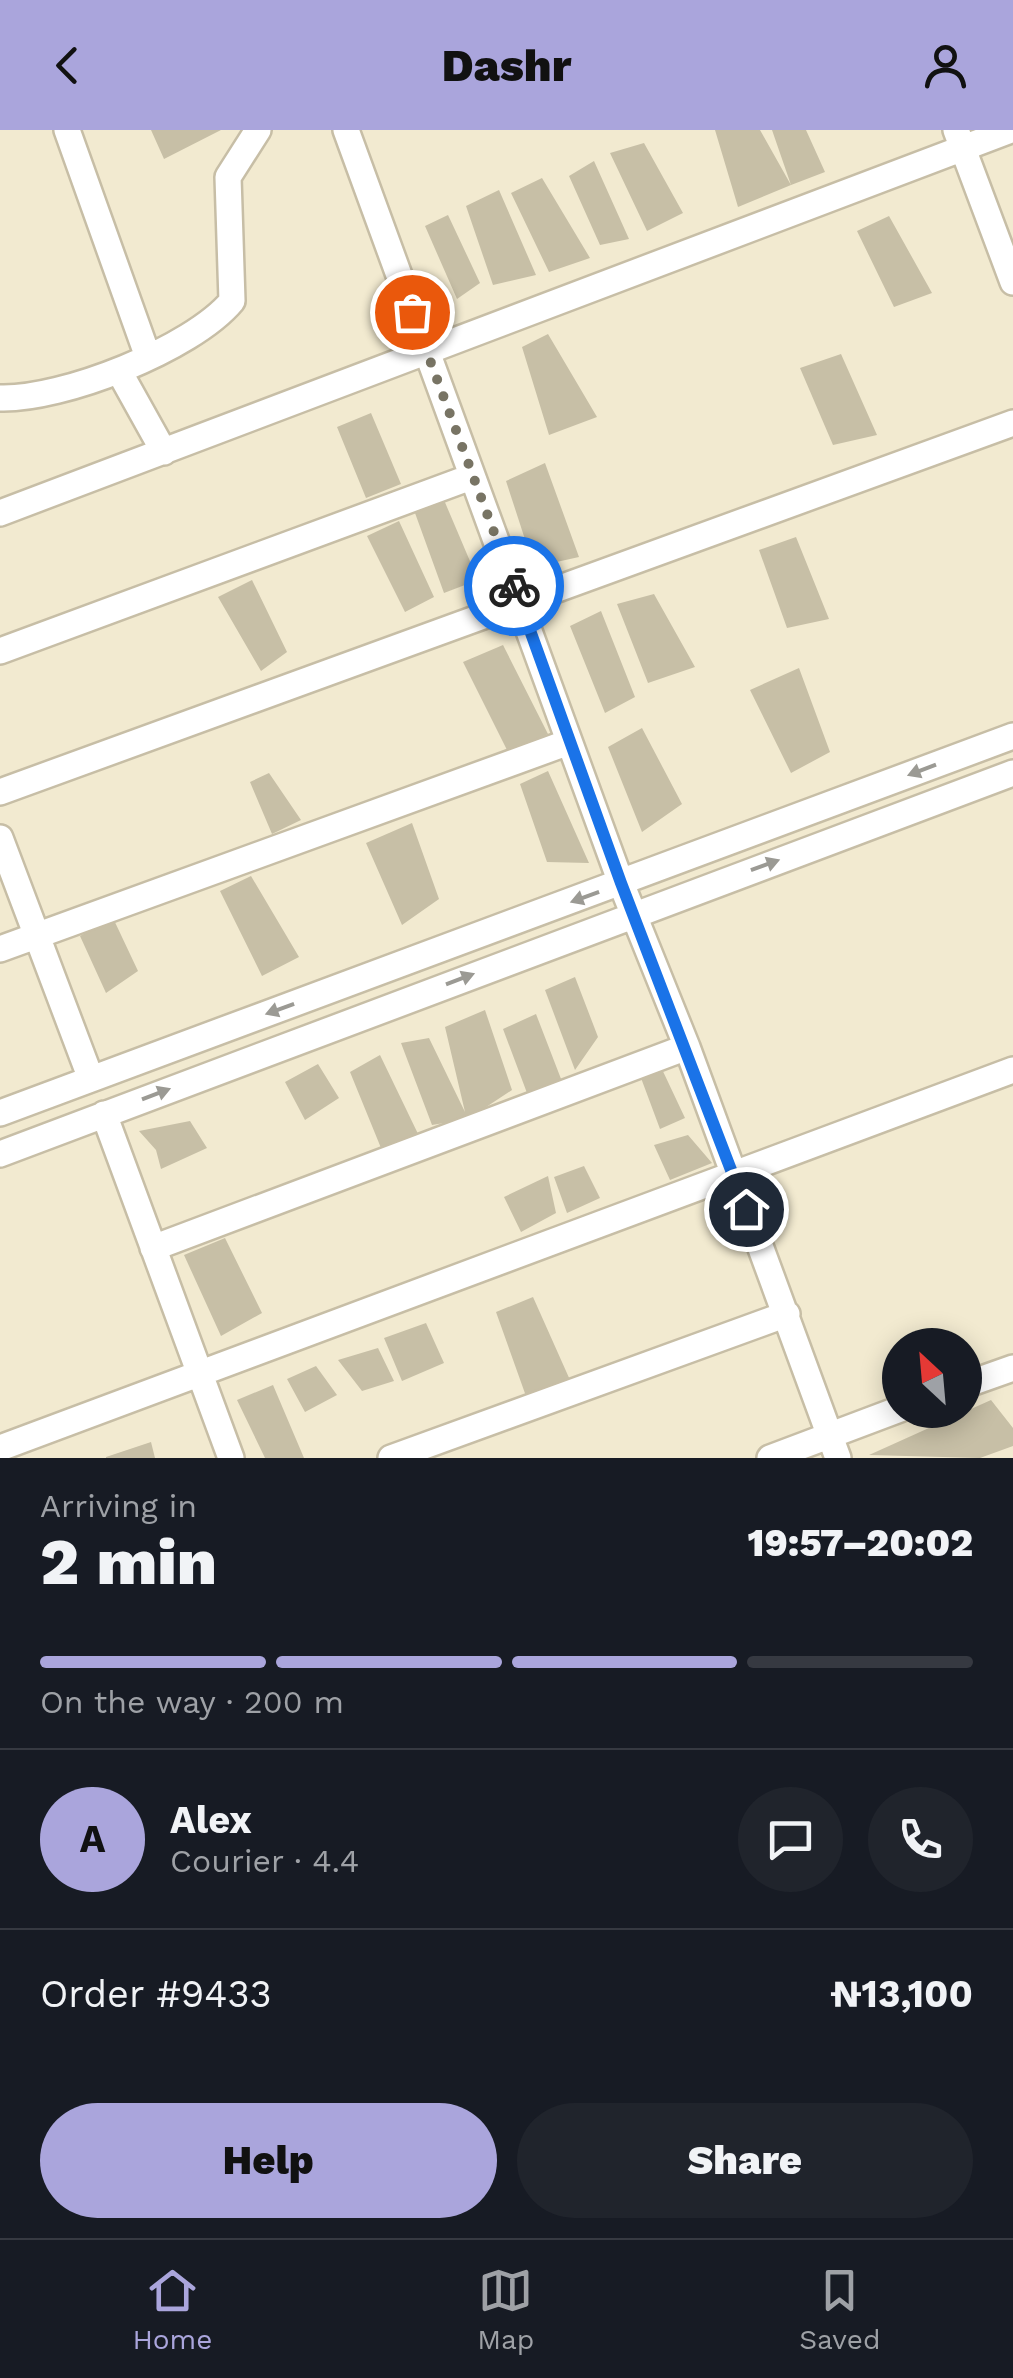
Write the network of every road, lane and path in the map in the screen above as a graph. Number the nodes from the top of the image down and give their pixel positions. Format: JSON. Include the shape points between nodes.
{"nodes":[{"id":1,"x":67,"y":130,"type":"edge"},
{"id":2,"x":258,"y":130,"type":"edge"},
{"id":3,"x":346,"y":130,"type":"edge"},
{"id":4,"x":1011,"y":130,"type":"edge"},
{"id":5,"x":959,"y":139,"type":"edge"},
{"id":6,"x":1013,"y":282,"type":"edge"},
{"id":7,"x":425,"y":348,"type":"junction"},
{"id":8,"x":148,"y":357,"type":"junction"},
{"id":9,"x":120,"y":373,"type":"junction"},
{"id":10,"x":0,"y":398,"type":"edge"},
{"id":11,"x":1013,"y":423,"type":"edge"},
{"id":12,"x":164,"y":452,"type":"junction"},
{"id":13,"x":471,"y":477,"type":"junction"},
{"id":14,"x":0,"y":513,"type":"edge"},
{"id":15,"x":520,"y":601,"type":"junction"},
{"id":16,"x":0,"y":651,"type":"edge"},
{"id":17,"x":1013,"y":736,"type":"edge"},
{"id":18,"x":569,"y":742,"type":"junction"},
{"id":19,"x":1013,"y":773,"type":"edge"},
{"id":20,"x":0,"y":792,"type":"edge"},
{"id":21,"x":0,"y":838,"type":"edge"},
{"id":22,"x":621,"y":883,"type":"junction"},
{"id":23,"x":635,"y":912,"type":"junction"},
{"id":24,"x":37,"y":936,"type":"junction"},
{"id":25,"x":0,"y":949,"type":"edge"},
{"id":26,"x":687,"y":1047,"type":"junction"},
{"id":27,"x":1013,"y":1070,"type":"edge"},
{"id":28,"x":91,"y":1079,"type":"junction"},
{"id":29,"x":0,"y":1113,"type":"edge"},
{"id":30,"x":104,"y":1114,"type":"junction"},
{"id":31,"x":0,"y":1154,"type":"edge"},
{"id":32,"x":732,"y":1174,"type":"junction"},
{"id":33,"x":153,"y":1248,"type":"junction"},
{"id":34,"x":787,"y":1314,"type":"junction"},
{"id":35,"x":1013,"y":1368,"type":"edge"},
{"id":36,"x":198,"y":1372,"type":"junction"},
{"id":37,"x":982,"y":1379,"type":"edge"},
{"id":38,"x":882,"y":1419,"type":"edge"},
{"id":39,"x":834,"y":1446,"type":"edge"},
{"id":40,"x":0,"y":1448,"type":"edge"},
{"id":41,"x":231,"y":1458,"type":"edge"},
{"id":42,"x":390,"y":1458,"type":"edge"},
{"id":43,"x":770,"y":1458,"type":"edge"}],
"edges":[{"from":1,"to":8,"type":"street"},
{"from":2,"to":8,"type":"street","via":[[235,160],[226,188],[232,302],[217,318]]},
{"from":3,"to":7,"type":"street"},
{"from":4,"to":5,"type":"street"},
{"from":5,"to":6,"type":"street"},
{"from":5,"to":7,"type":"street"},
{"from":7,"to":12,"type":"street"},
{"from":7,"to":13,"type":"street"},
{"from":8,"to":9,"type":"street"},
{"from":9,"to":10,"type":"street"},
{"from":9,"to":12,"type":"street"},
{"from":11,"to":15,"type":"street"},
{"from":12,"to":14,"type":"street"},
{"from":13,"to":15,"type":"street"},
{"from":13,"to":16,"type":"street"},
{"from":15,"to":18,"type":"street"},
{"from":15,"to":20,"type":"street"},
{"from":17,"to":22,"type":"street","one_way":true},
{"from":18,"to":22,"type":"street"},
{"from":18,"to":24,"type":"street"},
{"from":23,"to":19,"type":"street","one_way":true},
{"from":21,"to":24,"type":"street"},
{"from":22,"to":23,"type":"street"},
{"from":22,"to":28,"type":"street","one_way":true},
{"from":23,"to":26,"type":"street"},
{"from":30,"to":23,"type":"street","one_way":true},
{"from":24,"to":25,"type":"street"},
{"from":24,"to":28,"type":"street"},
{"from":26,"to":32,"type":"street"},
{"from":26,"to":33,"type":"street"},
{"from":27,"to":32,"type":"street"},
{"from":28,"to":29,"type":"street"},
{"from":30,"to":31,"type":"street"},
{"from":30,"to":33,"type":"street"},
{"from":32,"to":34,"type":"street"},
{"from":32,"to":36,"type":"street"},
{"from":33,"to":36,"type":"street"},
{"from":34,"to":39,"type":"street"},
{"from":34,"to":42,"type":"street"},
{"from":35,"to":37,"type":"street"},
{"from":36,"to":40,"type":"street"},
{"from":36,"to":41,"type":"street"},
{"from":38,"to":39,"type":"street"},
{"from":39,"to":43,"type":"street"}]}
